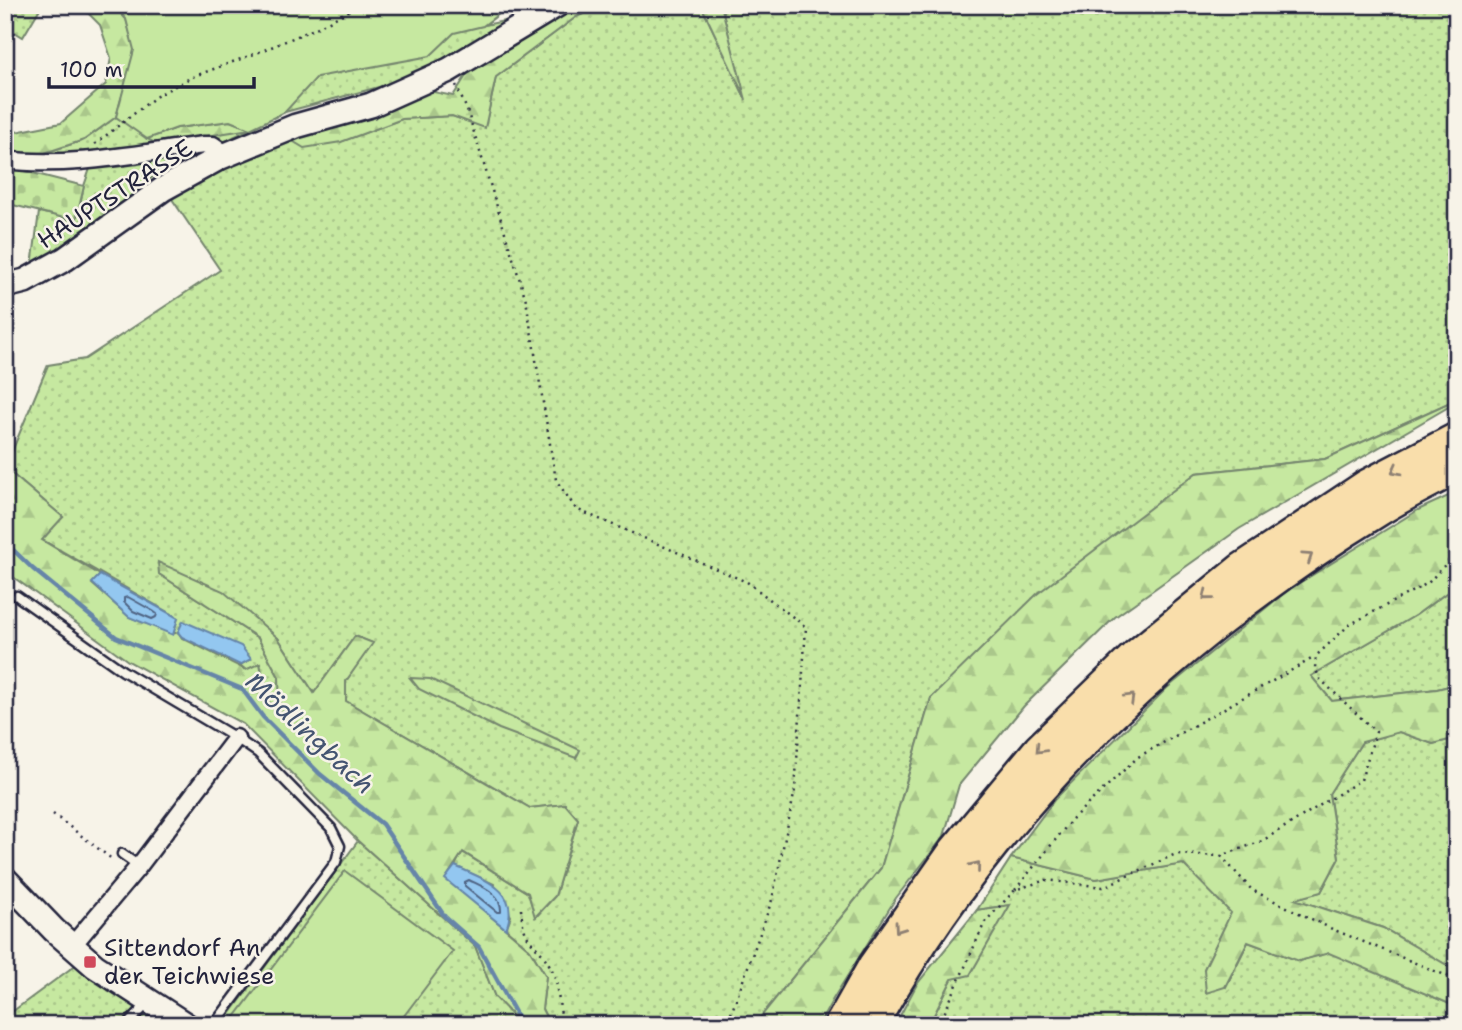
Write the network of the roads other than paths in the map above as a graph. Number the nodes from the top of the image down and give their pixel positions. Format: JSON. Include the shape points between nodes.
{"nodes":[{"id":1,"x":557,"y":5,"type":"edge"},
{"id":2,"x":227,"y":155,"type":"junction"},
{"id":3,"x":5,"y":160,"type":"edge"},
{"id":4,"x":5,"y":286,"type":"edge"},
{"id":5,"x":1457,"y":438,"type":"edge"},
{"id":6,"x":1457,"y":468,"type":"edge"},
{"id":7,"x":17,"y":596,"type":"dead end"},
{"id":8,"x":236,"y":738,"type":"junction"},
{"id":9,"x":122,"y":854,"type":"dead end"},
{"id":10,"x":135,"y":870,"type":"junction"},
{"id":11,"x":5,"y":879,"type":"edge"},
{"id":12,"x":72,"y":946,"type":"junction"},
{"id":13,"x":149,"y":1002,"type":"junction"},
{"id":14,"x":127,"y":1025,"type":"edge"},
{"id":15,"x":186,"y":1025,"type":"edge"},
{"id":16,"x":214,"y":1025,"type":"edge"},
{"id":17,"x":840,"y":1025,"type":"edge"},
{"id":18,"x":872,"y":1025,"type":"edge"}],
"edges":[{"from":1,"to":2,"type":"main road","name":"HAUPTSTRASSE","via":[[449,70],[371,105],[296,126]]},
{"from":2,"to":3,"type":"street","via":[[213,145],[204,145],[100,159]]},
{"from":2,"to":4,"type":"main road","name":"HAUPTSTRASSE","via":[[163,189],[65,259],[25,281]]},
{"from":5,"to":17,"type":"highway","one_way":true,"via":[[1367,485],[1241,569],[1136,655],[1039,749],[954,850],[874,965]]},
{"from":18,"to":6,"type":"highway","one_way":true,"via":[[972,870],[1058,767],[1151,677],[1256,591],[1379,510]]},
{"from":7,"to":8,"type":"lane","via":[[123,671]]},
{"from":8,"to":10,"type":"street"},
{"from":8,"to":16,"type":"lane","via":[[258,753],[331,828],[340,846],[336,862]]},
{"from":9,"to":10,"type":"lane"},
{"from":10,"to":12,"type":"street"},
{"from":11,"to":12,"type":"main road"},
{"from":12,"to":13,"type":"main road"},
{"from":13,"to":14,"type":"lane"},
{"from":13,"to":15,"type":"main road"}]}
